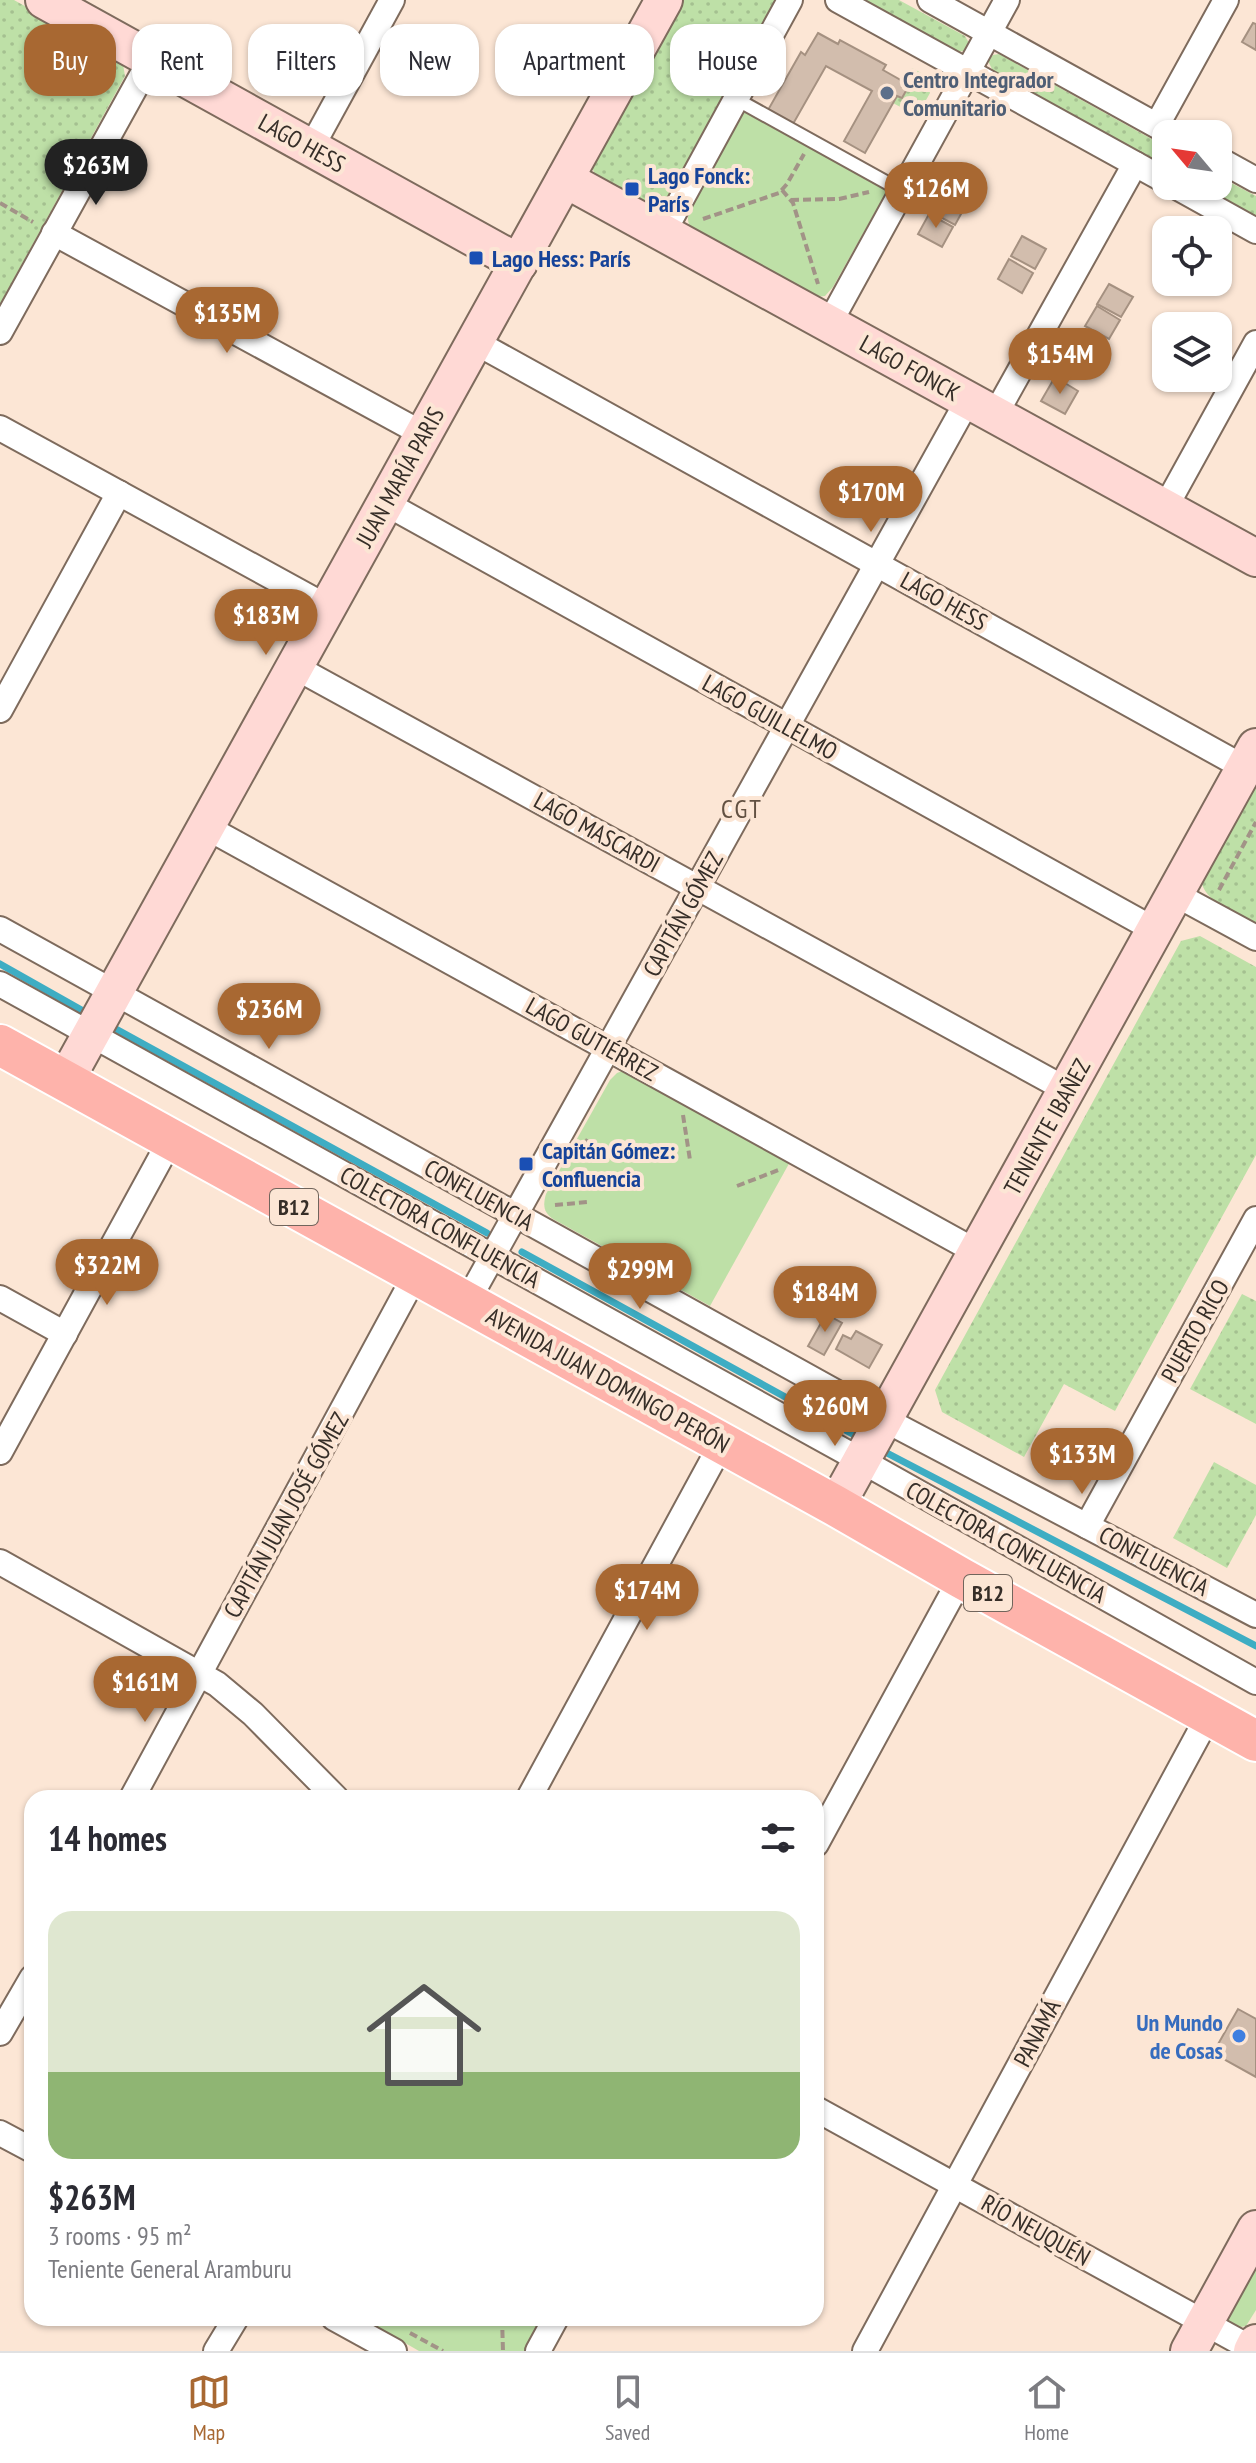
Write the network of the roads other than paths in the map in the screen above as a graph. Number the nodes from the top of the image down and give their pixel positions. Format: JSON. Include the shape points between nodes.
{"nodes":[{"id":1,"x":44,"y":0,"type":"edge"},
{"id":2,"x":392,"y":0,"type":"edge"},
{"id":3,"x":664,"y":0,"type":"edge"},
{"id":4,"x":790,"y":0,"type":"edge"},
{"id":5,"x":838,"y":0,"type":"edge"},
{"id":6,"x":930,"y":0,"type":"edge"},
{"id":7,"x":1007,"y":0,"type":"edge"},
{"id":8,"x":1226,"y":0,"type":"edge"},
{"id":9,"x":989,"y":33,"type":"junction"},
{"id":10,"x":132,"y":49,"type":"edge"},
{"id":11,"x":968,"y":72,"type":"junction"},
{"id":12,"x":132,"y":93,"type":"edge"},
{"id":13,"x":218,"y":96,"type":"edge"},
{"id":14,"x":736,"y":99,"type":"junction"},
{"id":15,"x":1169,"y":120,"type":"edge"},
{"id":16,"x":1152,"y":123,"type":"edge"},
{"id":17,"x":311,"y":148,"type":"junction"},
{"id":18,"x":1135,"y":164,"type":"junction"},
{"id":19,"x":1232,"y":167,"type":"edge"},
{"id":20,"x":1152,"y":173,"type":"edge"},
{"id":21,"x":565,"y":179,"type":"junction"},
{"id":22,"x":1256,"y":180,"type":"edge"},
{"id":23,"x":890,"y":190,"type":"junction"},
{"id":24,"x":1200,"y":200,"type":"edge"},
{"id":25,"x":1256,"y":231,"type":"edge"},
{"id":26,"x":54,"y":233,"type":"junction"},
{"id":27,"x":663,"y":233,"type":"junction"},
{"id":28,"x":519,"y":263,"type":"junction"},
{"id":29,"x":829,"y":324,"type":"junction"},
{"id":30,"x":0,"y":332,"type":"edge"},
{"id":31,"x":475,"y":342,"type":"junction"},
{"id":32,"x":1256,"y":343,"type":"edge"},
{"id":33,"x":982,"y":408,"type":"junction"},
{"id":34,"x":0,"y":428,"type":"edge"},
{"id":35,"x":423,"y":434,"type":"junction"},
{"id":36,"x":119,"y":493,"type":"junction"},
{"id":37,"x":385,"y":503,"type":"junction"},
{"id":38,"x":1165,"y":508,"type":"junction"},
{"id":39,"x":1256,"y":558,"type":"edge"},
{"id":40,"x":877,"y":564,"type":"junction"},
{"id":41,"x":327,"y":607,"type":"junction"},
{"id":42,"x":295,"y":667,"type":"junction"},
{"id":43,"x":3,"y":697,"type":"edge"},
{"id":44,"x":787,"y":726,"type":"junction"},
{"id":45,"x":1250,"y":758,"type":"edge"},
{"id":46,"x":206,"y":827,"type":"junction"},
{"id":47,"x":697,"y":887,"type":"junction"},
{"id":48,"x":1175,"y":894,"type":"junction"},
{"id":49,"x":0,"y":929,"type":"edge"},
{"id":50,"x":1155,"y":930,"type":"junction"},
{"id":51,"x":1256,"y":938,"type":"edge"},
{"id":52,"x":0,"y":984,"type":"edge"},
{"id":53,"x":114,"y":993,"type":"junction"},
{"id":54,"x":91,"y":1034,"type":"junction"},
{"id":55,"x":0,"y":1045,"type":"edge"},
{"id":56,"x":608,"y":1048,"type":"junction"},
{"id":57,"x":65,"y":1081,"type":"junction"},
{"id":58,"x":1067,"y":1090,"type":"junction"},
{"id":59,"x":171,"y":1139,"type":"junction"},
{"id":60,"x":516,"y":1215,"type":"junction"},
{"id":61,"x":1256,"y":1219,"type":"edge"},
{"id":62,"x":977,"y":1252,"type":"junction"},
{"id":63,"x":492,"y":1257,"type":"junction"},
{"id":64,"x":416,"y":1274,"type":"junction"},
{"id":65,"x":0,"y":1298,"type":"edge"},
{"id":66,"x":467,"y":1302,"type":"junction"},
{"id":67,"x":65,"y":1334,"type":"junction"},
{"id":68,"x":885,"y":1419,"type":"junction"},
{"id":69,"x":722,"y":1443,"type":"junction"},
{"id":70,"x":0,"y":1452,"type":"edge"},
{"id":71,"x":862,"y":1461,"type":"junction"},
{"id":72,"x":836,"y":1506,"type":"junction"},
{"id":73,"x":1087,"y":1526,"type":"junction"},
{"id":74,"x":0,"y":1562,"type":"edge"},
{"id":75,"x":961,"y":1578,"type":"junction"},
{"id":76,"x":1256,"y":1615,"type":"edge"},
{"id":77,"x":200,"y":1673,"type":"junction"},
{"id":78,"x":1256,"y":1682,"type":"edge"},
{"id":79,"x":1209,"y":1715,"type":"junction"},
{"id":80,"x":1256,"y":1741,"type":"edge"},
{"id":81,"x":136,"y":1790,"type":"edge"},
{"id":82,"x":328,"y":1790,"type":"edge"},
{"id":83,"x":533,"y":1790,"type":"edge"},
{"id":84,"x":824,"y":1829,"type":"edge"},
{"id":85,"x":24,"y":1992,"type":"edge"},
{"id":86,"x":0,"y":2033,"type":"edge"},
{"id":87,"x":824,"y":2113,"type":"edge"},
{"id":88,"x":0,"y":2133,"type":"edge"},
{"id":89,"x":24,"y":2146,"type":"edge"},
{"id":90,"x":955,"y":2186,"type":"junction"},
{"id":91,"x":1256,"y":2229,"type":"edge"},
{"id":92,"x":231,"y":2326,"type":"edge"},
{"id":93,"x":349,"y":2326,"type":"edge"},
{"id":94,"x":552,"y":2326,"type":"edge"},
{"id":95,"x":1197,"y":2337,"type":"edge"},
{"id":96,"x":1254,"y":2349,"type":"edge"},
{"id":97,"x":216,"y":2351,"type":"edge"},
{"id":98,"x":394,"y":2351,"type":"edge"},
{"id":99,"x":538,"y":2351,"type":"edge"},
{"id":100,"x":865,"y":2351,"type":"edge"}],
"edges":[{"from":1,"to":10,"type":"street","name":"LAGO HESS"},
{"from":2,"to":17,"type":"street"},
{"from":3,"to":21,"type":"street","name":"JUAN MARÍA PARIS"},
{"from":4,"to":14,"type":"street"},
{"from":5,"to":11,"type":"street"},
{"from":6,"to":9,"type":"street"},
{"from":7,"to":9,"type":"street"},
{"from":8,"to":15,"type":"street"},
{"from":9,"to":11,"type":"street"},
{"from":9,"to":16,"type":"street"},
{"from":11,"to":18,"type":"street"},
{"from":11,"to":23,"type":"street"},
{"from":12,"to":26,"type":"street"},
{"from":13,"to":17,"type":"street","name":"LAGO HESS"},
{"from":14,"to":23,"type":"lane"},
{"from":14,"to":27,"type":"street"},
{"from":17,"to":28,"type":"street","name":"LAGO HESS"},
{"from":18,"to":20,"type":"street"},
{"from":18,"to":33,"type":"street","name":"CAPITÁN GÓMEZ"},
{"from":19,"to":22,"type":"street"},
{"from":21,"to":27,"type":"street","name":"LAGO FONCK"},
{"from":21,"to":28,"type":"street","name":"JUAN MARÍA PARIS"},
{"from":23,"to":29,"type":"street"},
{"from":24,"to":25,"type":"street"},
{"from":26,"to":30,"type":"street"},
{"from":26,"to":35,"type":"street"},
{"from":27,"to":29,"type":"street","name":"LAGO FONCK"},
{"from":28,"to":31,"type":"street","name":"JUAN MARÍA PARIS"},
{"from":29,"to":33,"type":"street","name":"LAGO FONCK"},
{"from":31,"to":35,"type":"street","name":"JUAN MARÍA PARIS"},
{"from":31,"to":40,"type":"street","name":"LAGO HESS"},
{"from":32,"to":38,"type":"street"},
{"from":33,"to":38,"type":"street","name":"LAGO FONCK"},
{"from":33,"to":40,"type":"street","name":"CAPITÁN GÓMEZ"},
{"from":34,"to":36,"type":"street"},
{"from":35,"to":37,"type":"street","name":"JUAN MARÍA PARIS"},
{"from":36,"to":41,"type":"street"},
{"from":36,"to":43,"type":"street"},
{"from":37,"to":41,"type":"street","name":"JUAN MARÍA PARIS"},
{"from":37,"to":44,"type":"street","name":"LAGO GUILLELMO"},
{"from":38,"to":39,"type":"street","name":"LAGO FONCK"},
{"from":40,"to":44,"type":"street","name":"CAPITÁN GÓMEZ"},
{"from":40,"to":45,"type":"street","name":"LAGO HESS"},
{"from":41,"to":42,"type":"street","name":"JUAN MARÍA PARIS"},
{"from":42,"to":46,"type":"street","name":"JUAN MARÍA PARIS"},
{"from":42,"to":47,"type":"street","name":"LAGO MASCARDI"},
{"from":44,"to":47,"type":"street","name":"CAPITÁN GÓMEZ"},
{"from":44,"to":50,"type":"street","name":"LAGO GUILLELMO"},
{"from":45,"to":48,"type":"street","name":"TENIENTE IBAÑEZ"},
{"from":46,"to":53,"type":"street","name":"JUAN MARÍA PARIS"},
{"from":46,"to":56,"type":"street","name":"LAGO GUTIÉRREZ"},
{"from":47,"to":56,"type":"street","name":"CAPITÁN GÓMEZ"},
{"from":47,"to":58,"type":"street","name":"LAGO MASCARDI"},
{"from":48,"to":50,"type":"street","name":"TENIENTE IBAÑEZ"},
{"from":48,"to":51,"type":"street"},
{"from":49,"to":53,"type":"street","name":"CONFLUENCIA"},
{"from":50,"to":58,"type":"street","name":"TENIENTE IBAÑEZ"},
{"from":52,"to":54,"type":"street","name":"COLECTORA CONFLUENCIA"},
{"from":53,"to":54,"type":"street","name":"JUAN MARÍA PARIS"},
{"from":53,"to":60,"type":"street","name":"CONFLUENCIA"},
{"from":54,"to":57,"type":"street","name":"JUAN MARÍA PARIS"},
{"from":54,"to":63,"type":"street","name":"COLECTORA CONFLUENCIA"},
{"from":55,"to":57,"type":"main road","name":"AVENIDA JUAN DOMINGO PERÓN","number":"B12"},
{"from":56,"to":60,"type":"street","name":"CAPITÁN GÓMEZ"},
{"from":56,"to":62,"type":"street","name":"LAGO GUTIÉRREZ"},
{"from":57,"to":59,"type":"main road","name":"AVENIDA JUAN DOMINGO PERÓN","number":"B12"},
{"from":58,"to":62,"type":"street","name":"TENIENTE IBAÑEZ"},
{"from":59,"to":64,"type":"main road","name":"AVENIDA JUAN DOMINGO PERÓN","number":"B12"},
{"from":59,"to":67,"type":"street"},
{"from":60,"to":63,"type":"street","name":"CAPITÁN GÓMEZ"},
{"from":60,"to":68,"type":"street","name":"CONFLUENCIA"},
{"from":61,"to":73,"type":"street","name":"PUERTO RICO"},
{"from":62,"to":68,"type":"street","name":"TENIENTE IBAÑEZ"},
{"from":63,"to":66,"type":"street","name":"CAPITÁN GÓMEZ"},
{"from":63,"to":71,"type":"street","name":"COLECTORA CONFLUENCIA"},
{"from":64,"to":66,"type":"main road","name":"AVENIDA JUAN DOMINGO PERÓN","number":"B12"},
{"from":64,"to":77,"type":"street","name":"CAPITÁN JUAN JOSÉ GÓMEZ"},
{"from":65,"to":67,"type":"street"},
{"from":66,"to":69,"type":"main road","name":"AVENIDA JUAN DOMINGO PERÓN","number":"B12"},
{"from":67,"to":70,"type":"street"},
{"from":68,"to":71,"type":"street","name":"TENIENTE IBAÑEZ"},
{"from":68,"to":73,"type":"street","name":"CONFLUENCIA"},
{"from":69,"to":72,"type":"main road","name":"AVENIDA JUAN DOMINGO PERÓN","number":"B12"},
{"from":69,"to":83,"type":"street"},
{"from":71,"to":72,"type":"street","name":"TENIENTE IBAÑEZ"},
{"from":71,"to":78,"type":"street","name":"COLECTORA CONFLUENCIA"},
{"from":72,"to":75,"type":"main road","name":"AVENIDA JUAN DOMINGO PERÓN","number":"B12"},
{"from":73,"to":76,"type":"street","name":"CONFLUENCIA"},
{"from":74,"to":77,"type":"street"},
{"from":75,"to":79,"type":"main road","name":"AVENIDA JUAN DOMINGO PERÓN","number":"B12"},
{"from":75,"to":84,"type":"street"},
{"from":77,"to":81,"type":"street","name":"CAPITÁN JUAN JOSÉ GÓMEZ"},
{"from":77,"to":82,"type":"street","via":[[244,1706]]},
{"from":79,"to":80,"type":"main road","name":"AVENIDA JUAN DOMINGO PERÓN","number":"B12"},
{"from":79,"to":90,"type":"street","name":"PANAMÁ"},
{"from":85,"to":86,"type":"street"},
{"from":87,"to":90,"type":"street","name":"RÍO NEUQUÉN"},
{"from":88,"to":89,"type":"street"},
{"from":90,"to":95,"type":"street","name":"RÍO NEUQUÉN"},
{"from":90,"to":100,"type":"street","name":"PANAMÁ"},
{"from":91,"to":95,"type":"street"},
{"from":92,"to":97,"type":"street"},
{"from":93,"to":98,"type":"street"},
{"from":94,"to":99,"type":"street"},
{"from":95,"to":96,"type":"street","name":"RÍO NEUQUÉN"}]}
